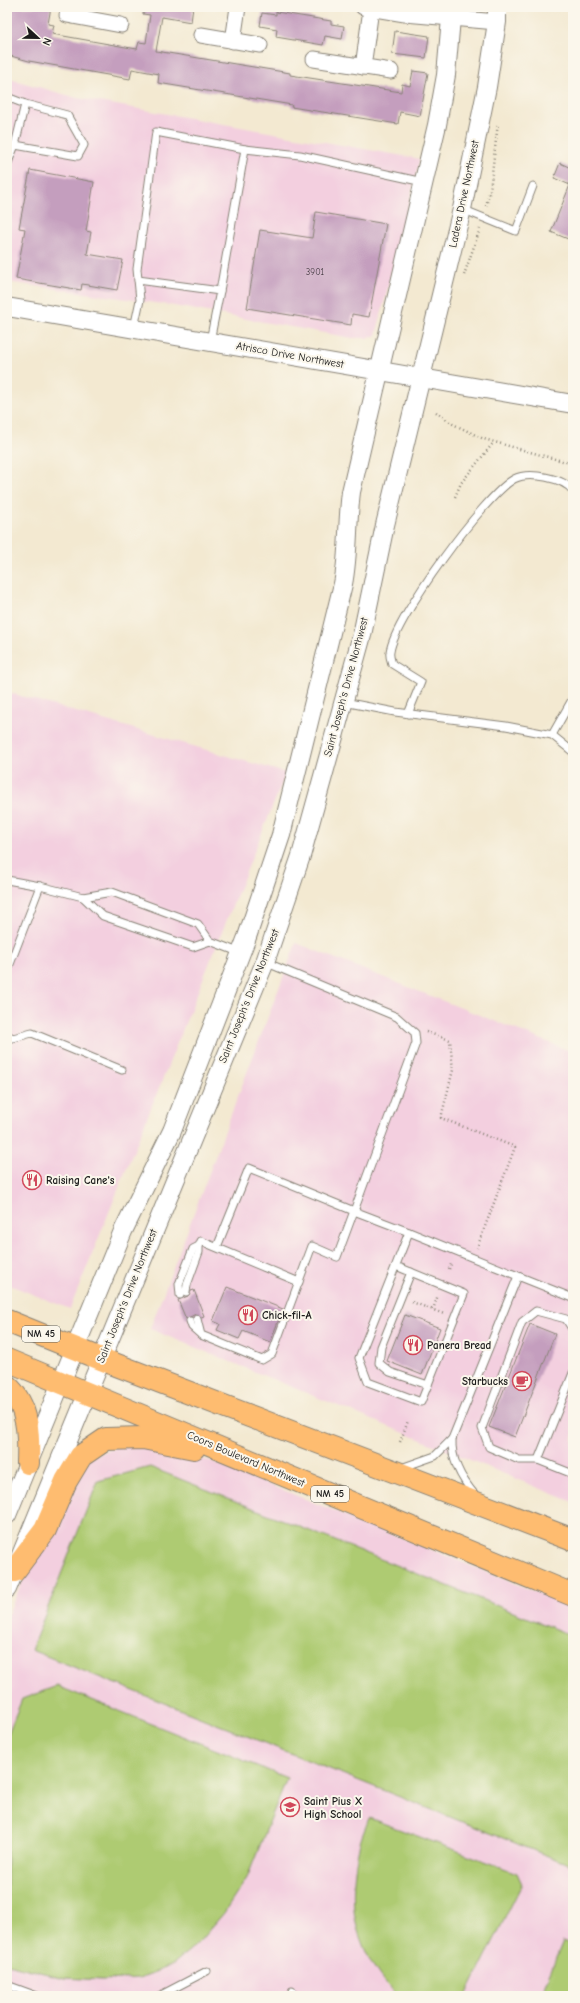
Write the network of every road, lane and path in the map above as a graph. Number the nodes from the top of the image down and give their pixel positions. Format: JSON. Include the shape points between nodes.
{"nodes":[{"id":1,"x":238,"y":7,"type":"edge"},
{"id":2,"x":367,"y":8,"type":"edge"},
{"id":3,"x":98,"y":13,"type":"edge"},
{"id":4,"x":452,"y":13,"type":"edge"},
{"id":5,"x":67,"y":15,"type":"dead end"},
{"id":6,"x":497,"y":15,"type":"edge"},
{"id":7,"x":121,"y":25,"type":"dead end"},
{"id":8,"x":201,"y":35,"type":"dead end"},
{"id":9,"x":233,"y":40,"type":"junction"},
{"id":10,"x":260,"y":45,"type":"dead end"},
{"id":11,"x":314,"y":58,"type":"dead end"},
{"id":12,"x":363,"y":67,"type":"junction"},
{"id":13,"x":391,"y":71,"type":"dead end"},
{"id":14,"x":7,"y":97,"type":"edge"},
{"id":15,"x":25,"y":104,"type":"junction"},
{"id":16,"x":15,"y":145,"type":"junction"},
{"id":17,"x":245,"y":149,"type":"junction"},
{"id":18,"x":7,"y":165,"type":"edge"},
{"id":19,"x":423,"y":182,"type":"junction"},
{"id":20,"x":533,"y":186,"type":"dead end"},
{"id":21,"x":462,"y":209,"type":"junction"},
{"id":22,"x":138,"y":280,"type":"junction"},
{"id":23,"x":220,"y":291,"type":"junction"},
{"id":24,"x":7,"y":307,"type":"edge"},
{"id":25,"x":134,"y":328,"type":"junction"},
{"id":26,"x":210,"y":341,"type":"junction"},
{"id":27,"x":379,"y":370,"type":"junction"},
{"id":28,"x":420,"y":379,"type":"junction"},
{"id":29,"x":573,"y":404,"type":"edge"},
{"id":30,"x":436,"y":412,"type":"dead end"},
{"id":31,"x":494,"y":442,"type":"junction"},
{"id":32,"x":573,"y":464,"type":"edge"},
{"id":33,"x":573,"y":492,"type":"edge"},
{"id":34,"x":455,"y":497,"type":"dead end"},
{"id":35,"x":573,"y":698,"type":"edge"},
{"id":36,"x":342,"y":702,"type":"junction"},
{"id":37,"x":408,"y":714,"type":"junction"},
{"id":38,"x":552,"y":735,"type":"junction"},
{"id":39,"x":573,"y":752,"type":"edge"},
{"id":40,"x":7,"y":880,"type":"edge"},
{"id":41,"x":40,"y":886,"type":"junction"},
{"id":42,"x":82,"y":897,"type":"junction"},
{"id":43,"x":210,"y":941,"type":"junction"},
{"id":44,"x":241,"y":953,"type":"junction"},
{"id":45,"x":265,"y":962,"type":"junction"},
{"id":46,"x":7,"y":972,"type":"edge"},
{"id":47,"x":410,"y":1027,"type":"junction"},
{"id":48,"x":7,"y":1036,"type":"edge"},
{"id":49,"x":122,"y":1070,"type":"dead end"},
{"id":50,"x":354,"y":1211,"type":"junction"},
{"id":51,"x":409,"y":1232,"type":"junction"},
{"id":52,"x":218,"y":1247,"type":"junction"},
{"id":53,"x":473,"y":1258,"type":"junction"},
{"id":54,"x":452,"y":1262,"type":"dead end"},
{"id":55,"x":396,"y":1266,"type":"junction"},
{"id":56,"x":449,"y":1268,"type":"dead end"},
{"id":57,"x":411,"y":1272,"type":"junction"},
{"id":58,"x":518,"y":1276,"type":"junction"},
{"id":59,"x":299,"y":1282,"type":"junction"},
{"id":60,"x":183,"y":1294,"type":"dead end"},
{"id":61,"x":438,"y":1295,"type":"dead end"},
{"id":62,"x":573,"y":1298,"type":"edge"},
{"id":63,"x":412,"y":1302,"type":"dead end"},
{"id":64,"x":433,"y":1310,"type":"junction"},
{"id":65,"x":447,"y":1315,"type":"dead end"},
{"id":66,"x":194,"y":1320,"type":"dead end"},
{"id":67,"x":7,"y":1321,"type":"edge"},
{"id":68,"x":573,"y":1330,"type":"edge"},
{"id":69,"x":76,"y":1348,"type":"junction"},
{"id":70,"x":101,"y":1359,"type":"junction"},
{"id":71,"x":7,"y":1360,"type":"edge"},
{"id":72,"x":573,"y":1374,"type":"edge"},
{"id":73,"x":62,"y":1383,"type":"junction"},
{"id":74,"x":7,"y":1386,"type":"edge"},
{"id":75,"x":428,"y":1386,"type":"junction"},
{"id":76,"x":86,"y":1393,"type":"junction"},
{"id":77,"x":408,"y":1421,"type":"dead end"},
{"id":78,"x":452,"y":1439,"type":"junction"},
{"id":79,"x":400,"y":1442,"type":"dead end"},
{"id":80,"x":241,"y":1458,"type":"junction"},
{"id":81,"x":538,"y":1460,"type":"junction"},
{"id":82,"x":28,"y":1463,"type":"junction"},
{"id":83,"x":391,"y":1470,"type":"junction"},
{"id":84,"x":573,"y":1474,"type":"edge"},
{"id":85,"x":486,"y":1506,"type":"junction"},
{"id":86,"x":7,"y":1516,"type":"edge"},
{"id":87,"x":573,"y":1540,"type":"edge"},
{"id":88,"x":11,"y":1580,"type":"edge"},
{"id":89,"x":573,"y":1595,"type":"edge"},
{"id":90,"x":206,"y":1971,"type":"dead end"},
{"id":91,"x":7,"y":1985,"type":"edge"},
{"id":92,"x":37,"y":1996,"type":"edge"},
{"id":93,"x":159,"y":1996,"type":"edge"}],
"edges":[{"from":1,"to":9,"type":"street"},
{"from":2,"to":4,"type":"street"},
{"from":2,"to":12,"type":"street"},
{"from":3,"to":5,"type":"street"},
{"from":3,"to":7,"type":"street"},
{"from":4,"to":6,"type":"street"},
{"from":4,"to":19,"type":"street","via":[[438,125]]},
{"from":6,"to":21,"type":"street","name":"Ladera Drive Northwest","via":[[487,87]]},
{"from":8,"to":9,"type":"street"},
{"from":9,"to":10,"type":"street"},
{"from":11,"to":12,"type":"street"},
{"from":12,"to":13,"type":"street"},
{"from":14,"to":15,"type":"lane"},
{"from":15,"to":16,"type":"lane"},
{"from":15,"to":16,"type":"lane","via":[[67,115],[84,145],[78,156]]},
{"from":16,"to":18,"type":"lane"},
{"from":17,"to":19,"type":"lane","via":[[300,155]]},
{"from":17,"to":22,"type":"lane","via":[[156,132],[137,269]]},
{"from":17,"to":23,"type":"lane"},
{"from":19,"to":27,"type":"street"},
{"from":20,"to":21,"type":"lane","via":[[516,231]]},
{"from":21,"to":28,"type":"street","name":"Ladera Drive Northwest"},
{"from":22,"to":23,"type":"lane"},
{"from":22,"to":25,"type":"lane","via":[[140,300]]},
{"from":23,"to":26,"type":"lane"},
{"from":24,"to":25,"type":"street","name":"Atrisco Drive Northwest"},
{"from":25,"to":26,"type":"street","name":"Atrisco Drive Northwest"},
{"from":26,"to":27,"type":"street","name":"Atrisco Drive Northwest"},
{"from":27,"to":28,"type":"street","name":"Atrisco Drive Northwest"},
{"from":27,"to":44,"type":"street","name":"Saint Joseph's Drive Northwest","via":[[351,492],[348,557],[336,615],[280,835]]},
{"from":28,"to":29,"type":"street","name":"Atrisco Drive Northwest"},
{"from":28,"to":36,"type":"street","name":"Saint Joseph's Drive Northwest","via":[[362,635]]},
{"from":30,"to":31,"type":"path","via":[[451,423]]},
{"from":31,"to":32,"type":"path"},
{"from":31,"to":34,"type":"path","via":[[461,483]]},
{"from":33,"to":37,"type":"lane","via":[[570,487],[548,477],[516,478],[502,487],[445,555],[396,634],[390,653],[392,664],[421,682]]},
{"from":35,"to":38,"type":"lane"},
{"from":36,"to":37,"type":"lane"},
{"from":36,"to":45,"type":"street","name":"Saint Joseph's Drive Northwest","via":[[301,856]]},
{"from":37,"to":38,"type":"lane","via":[[506,726]]},
{"from":38,"to":39,"type":"lane"},
{"from":40,"to":41,"type":"lane"},
{"from":41,"to":42,"type":"lane"},
{"from":41,"to":46,"type":"lane"},
{"from":42,"to":43,"type":"lane","via":[[103,916],[193,947]]},
{"from":42,"to":43,"type":"lane","via":[[112,892],[198,924]]},
{"from":43,"to":44,"type":"lane"},
{"from":44,"to":45,"type":"street"},
{"from":44,"to":69,"type":"street","name":"Saint Joseph's Drive Northwest","via":[[172,1131],[123,1231]]},
{"from":45,"to":47,"type":"lane","via":[[397,1017]]},
{"from":45,"to":70,"type":"street","name":"Saint Joseph's Drive Northwest"},
{"from":47,"to":50,"type":"lane","via":[[415,1033],[416,1043]]},
{"from":47,"to":53,"type":"path","via":[[450,1040],[453,1070],[441,1118],[515,1148]]},
{"from":48,"to":49,"type":"lane","via":[[13,1038],[32,1033]]},
{"from":50,"to":51,"type":"lane"},
{"from":50,"to":52,"type":"lane","via":[[249,1168]]},
{"from":50,"to":59,"type":"lane","via":[[337,1257],[312,1246]]},
{"from":51,"to":53,"type":"lane"},
{"from":51,"to":55,"type":"lane"},
{"from":52,"to":59,"type":"lane"},
{"from":52,"to":60,"type":"lane","via":[[200,1243],[200,1252]]},
{"from":53,"to":58,"type":"lane"},
{"from":54,"to":56,"type":"path"},
{"from":55,"to":57,"type":"lane"},
{"from":55,"to":75,"type":"lane","via":[[359,1358],[368,1382],[421,1402]]},
{"from":57,"to":75,"type":"lane","via":[[381,1347],[379,1363],[390,1372]]},
{"from":57,"to":75,"type":"lane","via":[[464,1294]]},
{"from":58,"to":62,"type":"lane"},
{"from":58,"to":78,"type":"lane"},
{"from":59,"to":66,"type":"lane","via":[[272,1354],[262,1360],[202,1335]]},
{"from":61,"to":64,"type":"path"},
{"from":63,"to":64,"type":"path"},
{"from":64,"to":65,"type":"path"},
{"from":67,"to":69,"type":"main road","number":"NM 45"},
{"from":68,"to":81,"type":"lane","via":[[566,1319],[536,1311],[522,1322],[482,1428],[489,1447],[519,1460]]},
{"from":69,"to":70,"type":"main road","number":"NM 45"},
{"from":69,"to":73,"type":"street","name":"Saint Joseph's Drive Northwest"},
{"from":70,"to":76,"type":"street","name":"Saint Joseph's Drive Northwest"},
{"from":70,"to":83,"type":"main road","number":"NM 45"},
{"from":71,"to":73,"type":"main road","name":"Coors Boulevard Northwest","number":"NM 45"},
{"from":72,"to":81,"type":"lane"},
{"from":73,"to":76,"type":"main road","name":"Coors Boulevard Northwest","number":"NM 45"},
{"from":73,"to":82,"type":"street","name":"Saint Joseph's Drive Northwest"},
{"from":74,"to":82,"type":"main road","via":[[21,1405],[29,1435]]},
{"from":76,"to":80,"type":"main road","name":"Coors Boulevard Northwest","number":"NM 45"},
{"from":76,"to":88,"type":"street","name":"Saint Joseph's Drive Northwest"},
{"from":77,"to":79,"type":"path"},
{"from":78,"to":83,"type":"lane","via":[[435,1456]]},
{"from":78,"to":85,"type":"lane","via":[[454,1461],[474,1493]]},
{"from":80,"to":88,"type":"main road","via":[[143,1438],[106,1439],[81,1456],[66,1481],[45,1530]]},
{"from":80,"to":89,"type":"main road","name":"Coors Boulevard Northwest","number":"NM 45"},
{"from":81,"to":84,"type":"lane"},
{"from":82,"to":86,"type":"street","name":"Saint Joseph's Drive Northwest"},
{"from":83,"to":85,"type":"main road","number":"NM 45"},
{"from":85,"to":87,"type":"main road","number":"NM 45"},
{"from":90,"to":93,"type":"lane"},
{"from":91,"to":92,"type":"lane"}]}
